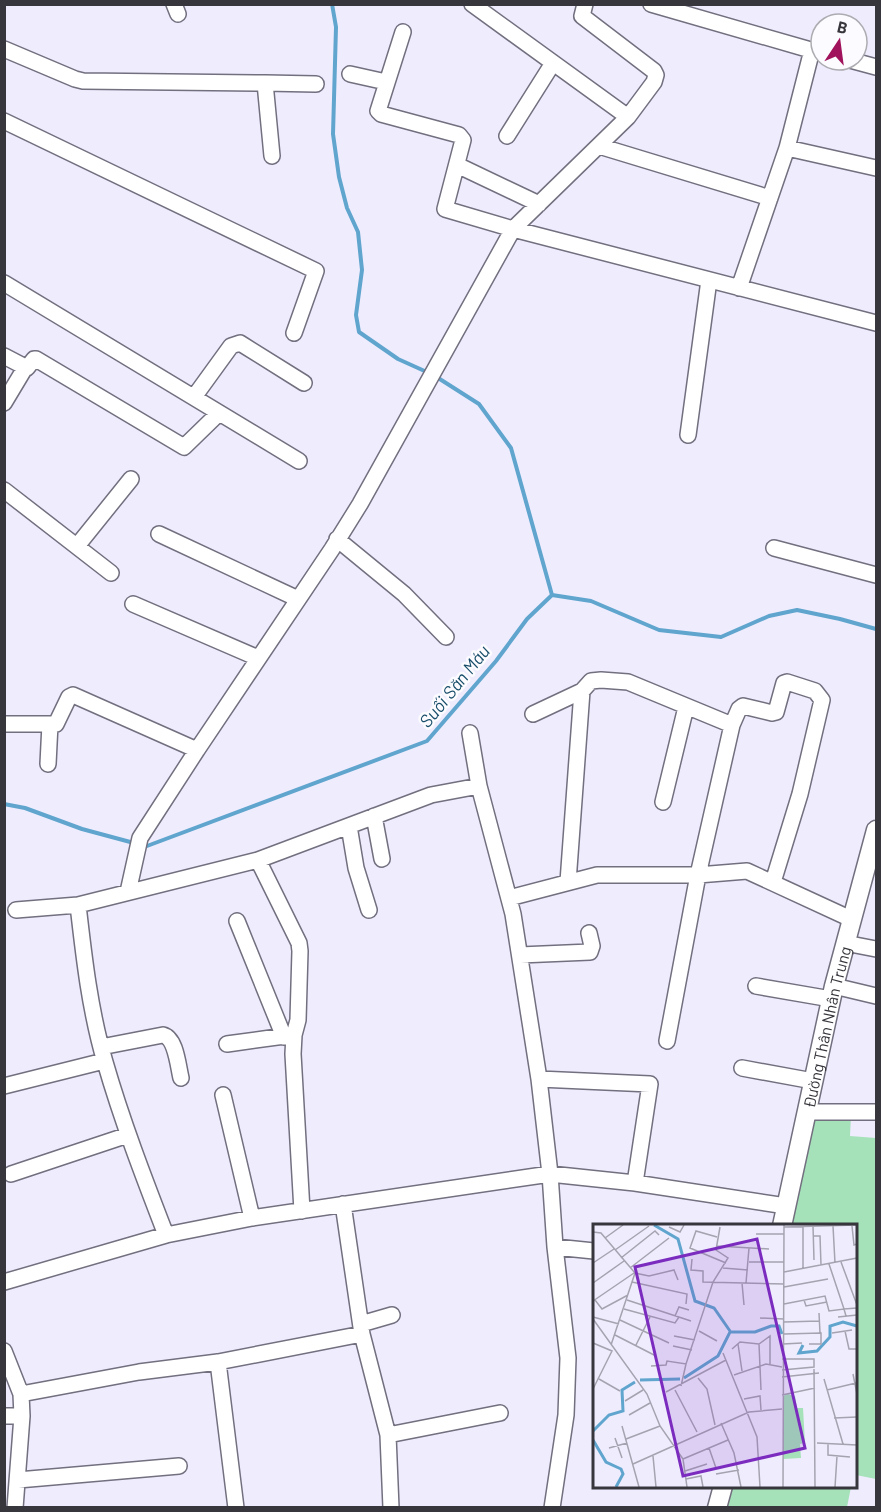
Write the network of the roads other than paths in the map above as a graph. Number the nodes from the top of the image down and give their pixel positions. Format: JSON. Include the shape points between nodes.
{"nodes":[{"id":1,"x":472,"y":4,"type":"edge"},
{"id":2,"x":585,"y":4,"type":"edge"},
{"id":3,"x":651,"y":4,"type":"edge"},
{"id":4,"x":403,"y":32,"type":"dead end"},
{"id":5,"x":4,"y":49,"type":"edge"},
{"id":6,"x":809,"y":50,"type":"edge"},
{"id":7,"x":553,"y":63,"type":"junction"},
{"id":8,"x":811,"y":72,"type":"edge"},
{"id":9,"x":350,"y":74,"type":"dead end"},
{"id":10,"x":386,"y":82,"type":"junction"},
{"id":11,"x":265,"y":83,"type":"junction"},
{"id":12,"x":316,"y":84,"type":"dead end"},
{"id":13,"x":628,"y":117,"type":"junction"},
{"id":14,"x":4,"y":121,"type":"edge"},
{"id":15,"x":507,"y":136,"type":"dead end"},
{"id":16,"x":599,"y":146,"type":"junction"},
{"id":17,"x":787,"y":148,"type":"junction"},
{"id":18,"x":272,"y":156,"type":"dead end"},
{"id":19,"x":457,"y":165,"type":"junction"},
{"id":20,"x":876,"y":168,"type":"edge"},
{"id":21,"x":770,"y":198,"type":"junction"},
{"id":22,"x":539,"y":204,"type":"junction"},
{"id":23,"x":513,"y":229,"type":"junction"},
{"id":24,"x":710,"y":280,"type":"junction"},
{"id":25,"x":4,"y":283,"type":"edge"},
{"id":26,"x":739,"y":288,"type":"junction"},
{"id":27,"x":876,"y":323,"type":"edge"},
{"id":28,"x":294,"y":333,"type":"dead end"},
{"id":29,"x":4,"y":356,"type":"edge"},
{"id":30,"x":25,"y":368,"type":"junction"},
{"id":31,"x":304,"y":383,"type":"dead end"},
{"id":32,"x":194,"y":397,"type":"junction"},
{"id":33,"x":4,"y":403,"type":"edge"},
{"id":34,"x":219,"y":412,"type":"junction"},
{"id":35,"x":688,"y":435,"type":"dead end"},
{"id":36,"x":299,"y":461,"type":"dead end"},
{"id":37,"x":131,"y":479,"type":"dead end"},
{"id":38,"x":4,"y":490,"type":"edge"},
{"id":39,"x":159,"y":534,"type":"dead end"},
{"id":40,"x":337,"y":539,"type":"junction"},
{"id":41,"x":77,"y":546,"type":"junction"},
{"id":42,"x":774,"y":548,"type":"dead end"},
{"id":43,"x":111,"y":573,"type":"dead end"},
{"id":44,"x":876,"y":575,"type":"edge"},
{"id":45,"x":298,"y":599,"type":"junction"},
{"id":46,"x":133,"y":604,"type":"dead end"},
{"id":47,"x":446,"y":637,"type":"dead end"},
{"id":48,"x":258,"y":658,"type":"junction"},
{"id":49,"x":582,"y":691,"type":"junction"},
{"id":50,"x":686,"y":707,"type":"junction"},
{"id":51,"x":533,"y":714,"type":"dead end"},
{"id":52,"x":4,"y":723,"type":"edge"},
{"id":53,"x":50,"y":724,"type":"junction"},
{"id":54,"x":732,"y":725,"type":"junction"},
{"id":55,"x":470,"y":733,"type":"dead end"},
{"id":56,"x":197,"y":750,"type":"junction"},
{"id":57,"x":48,"y":764,"type":"dead end"},
{"id":58,"x":479,"y":786,"type":"junction"},
{"id":59,"x":663,"y":802,"type":"dead end"},
{"id":60,"x":374,"y":816,"type":"junction"},
{"id":61,"x":349,"y":826,"type":"junction"},
{"id":62,"x":876,"y":830,"type":"edge"},
{"id":63,"x":382,"y":859,"type":"dead end"},
{"id":64,"x":258,"y":860,"type":"junction"},
{"id":65,"x":871,"y":868,"type":"edge"},
{"id":66,"x":698,"y":875,"type":"junction"},
{"id":67,"x":568,"y":882,"type":"junction"},
{"id":68,"x":773,"y":882,"type":"junction"},
{"id":69,"x":128,"y":892,"type":"junction"},
{"id":70,"x":509,"y":898,"type":"junction"},
{"id":71,"x":78,"y":905,"type":"junction"},
{"id":72,"x":16,"y":910,"type":"dead end"},
{"id":73,"x":369,"y":910,"type":"dead end"},
{"id":74,"x":851,"y":919,"type":"junction"},
{"id":75,"x":237,"y":921,"type":"dead end"},
{"id":76,"x":589,"y":933,"type":"dead end"},
{"id":77,"x":845,"y":942,"type":"junction"},
{"id":78,"x":876,"y":949,"type":"edge"},
{"id":79,"x":520,"y":955,"type":"junction"},
{"id":80,"x":756,"y":986,"type":"dead end"},
{"id":81,"x":832,"y":993,"type":"junction"},
{"id":82,"x":876,"y":996,"type":"edge"},
{"id":83,"x":289,"y":1036,"type":"junction"},
{"id":84,"x":667,"y":1041,"type":"dead end"},
{"id":85,"x":227,"y":1044,"type":"dead end"},
{"id":86,"x":103,"y":1054,"type":"junction"},
{"id":87,"x":742,"y":1068,"type":"dead end"},
{"id":88,"x":182,"y":1078,"type":"dead end"},
{"id":89,"x":539,"y":1079,"type":"junction"},
{"id":90,"x":813,"y":1081,"type":"junction"},
{"id":91,"x":4,"y":1086,"type":"edge"},
{"id":92,"x":223,"y":1095,"type":"dead end"},
{"id":93,"x":806,"y":1112,"type":"junction"},
{"id":94,"x":876,"y":1112,"type":"edge"},
{"id":95,"x":128,"y":1135,"type":"junction"},
{"id":96,"x":11,"y":1174,"type":"dead end"},
{"id":97,"x":550,"y":1174,"type":"junction"},
{"id":98,"x":635,"y":1183,"type":"junction"},
{"id":99,"x":343,"y":1204,"type":"junction"},
{"id":100,"x":786,"y":1206,"type":"junction"},
{"id":101,"x":302,"y":1211,"type":"junction"},
{"id":102,"x":252,"y":1218,"type":"junction"},
{"id":103,"x":782,"y":1224,"type":"edge"},
{"id":104,"x":166,"y":1235,"type":"junction"},
{"id":105,"x":555,"y":1247,"type":"junction"},
{"id":106,"x":593,"y":1251,"type":"edge"},
{"id":107,"x":4,"y":1282,"type":"edge"},
{"id":108,"x":392,"y":1316,"type":"dead end"},
{"id":109,"x":361,"y":1329,"type":"junction"},
{"id":110,"x":4,"y":1351,"type":"edge"},
{"id":111,"x":218,"y":1362,"type":"junction"},
{"id":112,"x":21,"y":1394,"type":"junction"},
{"id":113,"x":500,"y":1413,"type":"dead end"},
{"id":114,"x":4,"y":1416,"type":"edge"},
{"id":115,"x":22,"y":1416,"type":"junction"},
{"id":116,"x":387,"y":1435,"type":"junction"},
{"id":117,"x":179,"y":1466,"type":"dead end"},
{"id":118,"x":18,"y":1480,"type":"junction"},
{"id":119,"x":722,"y":1488,"type":"edge"},
{"id":120,"x":15,"y":1508,"type":"edge"},
{"id":121,"x":236,"y":1508,"type":"edge"},
{"id":122,"x":391,"y":1508,"type":"edge"},
{"id":123,"x":552,"y":1508,"type":"edge"},
{"id":124,"x":717,"y":1508,"type":"edge"}],
"edges":[{"from":1,"to":7,"type":"street"},
{"from":2,"to":13,"type":"street","via":[[582,16],[656,75]]},
{"from":3,"to":6,"type":"street"},
{"from":4,"to":10,"type":"street"},
{"from":5,"to":11,"type":"street","via":[[83,81]]},
{"from":7,"to":13,"type":"street"},
{"from":7,"to":15,"type":"street"},
{"from":8,"to":17,"type":"street"},
{"from":9,"to":10,"type":"street"},
{"from":10,"to":19,"type":"street","via":[[378,111],[459,135],[463,140]]},
{"from":11,"to":12,"type":"street"},
{"from":11,"to":18,"type":"street"},
{"from":13,"to":16,"type":"street"},
{"from":14,"to":28,"type":"street","via":[[316,271]]},
{"from":16,"to":21,"type":"street"},
{"from":16,"to":22,"type":"street"},
{"from":17,"to":20,"type":"street"},
{"from":17,"to":21,"type":"street"},
{"from":19,"to":22,"type":"street"},
{"from":19,"to":23,"type":"street","via":[[445,208]]},
{"from":21,"to":26,"type":"street"},
{"from":22,"to":23,"type":"street"},
{"from":23,"to":24,"type":"street"},
{"from":23,"to":40,"type":"street"},
{"from":24,"to":26,"type":"street"},
{"from":24,"to":35,"type":"street"},
{"from":25,"to":32,"type":"street"},
{"from":26,"to":27,"type":"street"},
{"from":29,"to":30,"type":"street"},
{"from":30,"to":33,"type":"street"},
{"from":30,"to":34,"type":"street","via":[[36,359],[184,447]]},
{"from":31,"to":32,"type":"street","via":[[240,343],[231,346]]},
{"from":32,"to":34,"type":"street"},
{"from":34,"to":36,"type":"street"},
{"from":37,"to":41,"type":"street"},
{"from":38,"to":41,"type":"street"},
{"from":39,"to":45,"type":"street"},
{"from":40,"to":45,"type":"street"},
{"from":40,"to":47,"type":"street","via":[[404,594]]},
{"from":41,"to":43,"type":"street"},
{"from":42,"to":44,"type":"street"},
{"from":45,"to":48,"type":"street"},
{"from":46,"to":48,"type":"street"},
{"from":48,"to":56,"type":"street"},
{"from":49,"to":50,"type":"street","via":[[591,681],[628,682]]},
{"from":49,"to":51,"type":"street"},
{"from":49,"to":67,"type":"street"},
{"from":50,"to":54,"type":"street"},
{"from":50,"to":59,"type":"street"},
{"from":52,"to":53,"type":"street"},
{"from":53,"to":56,"type":"street","via":[[56,724],[73,695]]},
{"from":53,"to":57,"type":"street"},
{"from":54,"to":66,"type":"street"},
{"from":54,"to":68,"type":"street","via":[[743,706],[776,712],[784,683],[815,691],[822,700],[800,794]]},
{"from":55,"to":58,"type":"street"},
{"from":56,"to":69,"type":"street","via":[[138,844]]},
{"from":58,"to":60,"type":"street","via":[[430,795]]},
{"from":58,"to":70,"type":"street"},
{"from":60,"to":61,"type":"street"},
{"from":60,"to":63,"type":"street"},
{"from":61,"to":64,"type":"street"},
{"from":61,"to":73,"type":"street"},
{"from":62,"to":65,"type":"street","name":"Đường Thân Nhân Trung"},
{"from":64,"to":69,"type":"street"},
{"from":64,"to":83,"type":"street","via":[[299,943],[298,1020]]},
{"from":65,"to":74,"type":"street","name":"Đường Thân Nhân Trung"},
{"from":66,"to":67,"type":"street","via":[[597,875]]},
{"from":66,"to":68,"type":"street","via":[[747,872]]},
{"from":66,"to":84,"type":"street"},
{"from":67,"to":70,"type":"street"},
{"from":68,"to":74,"type":"street"},
{"from":69,"to":71,"type":"street"},
{"from":70,"to":79,"type":"street"},
{"from":71,"to":72,"type":"street"},
{"from":71,"to":86,"type":"street","via":[[88,989]]},
{"from":74,"to":77,"type":"street","name":"Đường Thân Nhân Trung"},
{"from":75,"to":83,"type":"street"},
{"from":76,"to":79,"type":"street","via":[[590,952]]},
{"from":77,"to":78,"type":"street"},
{"from":77,"to":81,"type":"street","name":"Đường Thân Nhân Trung"},
{"from":79,"to":89,"type":"street"},
{"from":80,"to":81,"type":"street"},
{"from":81,"to":82,"type":"street"},
{"from":81,"to":90,"type":"street","name":"Đường Thân Nhân Trung"},
{"from":83,"to":85,"type":"street"},
{"from":83,"to":101,"type":"street"},
{"from":86,"to":88,"type":"street","via":[[167,1036],[172,1041]]},
{"from":86,"to":91,"type":"street"},
{"from":86,"to":95,"type":"street"},
{"from":87,"to":90,"type":"street"},
{"from":89,"to":97,"type":"street"},
{"from":89,"to":98,"type":"street","via":[[650,1084]]},
{"from":90,"to":93,"type":"street","name":"Đường Thân Nhân Trung"},
{"from":92,"to":102,"type":"street"},
{"from":93,"to":94,"type":"street"},
{"from":93,"to":100,"type":"street","name":"Đường Thân Nhân Trung"},
{"from":95,"to":96,"type":"street"},
{"from":95,"to":104,"type":"street"},
{"from":97,"to":98,"type":"street"},
{"from":97,"to":99,"type":"street"},
{"from":97,"to":105,"type":"street"},
{"from":98,"to":100,"type":"street"},
{"from":99,"to":101,"type":"street"},
{"from":99,"to":109,"type":"street"},
{"from":100,"to":103,"type":"street","name":"Đường Thân Nhân Trung"},
{"from":101,"to":102,"type":"street"},
{"from":102,"to":104,"type":"street"},
{"from":104,"to":107,"type":"street"},
{"from":105,"to":106,"type":"street"},
{"from":105,"to":123,"type":"street","via":[[568,1358],[566,1415]]},
{"from":108,"to":109,"type":"street"},
{"from":109,"to":111,"type":"street"},
{"from":109,"to":116,"type":"street"},
{"from":110,"to":112,"type":"street"},
{"from":111,"to":112,"type":"street"},
{"from":111,"to":121,"type":"street"},
{"from":112,"to":115,"type":"street"},
{"from":113,"to":116,"type":"street"},
{"from":114,"to":115,"type":"street"},
{"from":115,"to":118,"type":"street"},
{"from":116,"to":122,"type":"street"},
{"from":117,"to":118,"type":"street"},
{"from":118,"to":120,"type":"street"},
{"from":119,"to":124,"type":"street"}]}
